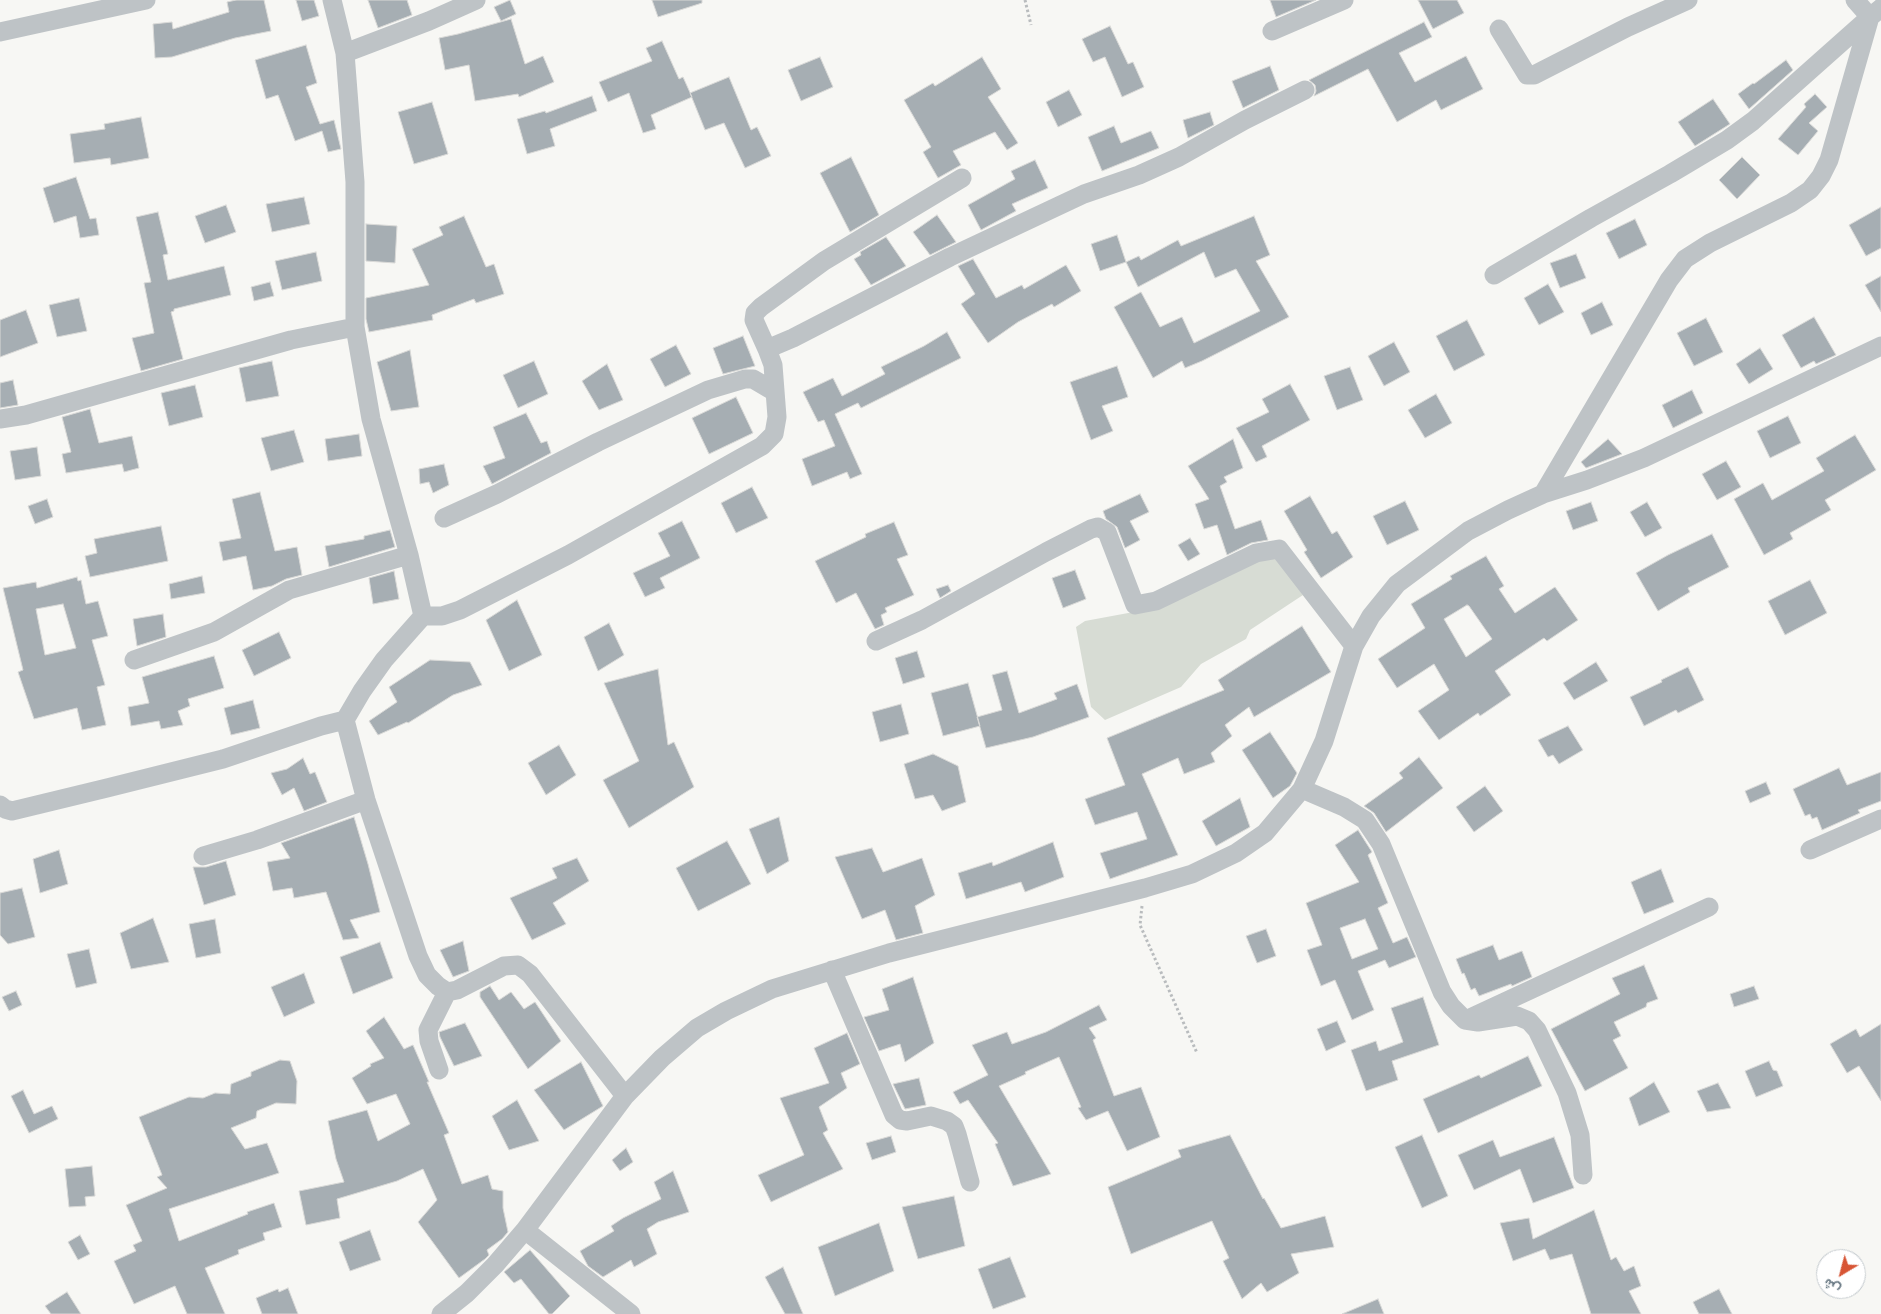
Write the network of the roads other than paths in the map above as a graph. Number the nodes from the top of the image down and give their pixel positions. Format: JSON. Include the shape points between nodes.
{"nodes":[{"id":1,"x":146,"y":0,"type":"edge"},
{"id":2,"x":332,"y":0,"type":"edge"},
{"id":3,"x":476,"y":0,"type":"edge"},
{"id":4,"x":1344,"y":0,"type":"edge"},
{"id":5,"x":1688,"y":0,"type":"edge"},
{"id":6,"x":1855,"y":0,"type":"edge"},
{"id":7,"x":1875,"y":13,"type":"edge"},
{"id":8,"x":1499,"y":29,"type":"dead end"},
{"id":9,"x":1272,"y":31,"type":"dead end"},
{"id":10,"x":0,"y":32,"type":"edge"},
{"id":11,"x":345,"y":53,"type":"junction"},
{"id":12,"x":1305,"y":90,"type":"dead end"},
{"id":13,"x":962,"y":178,"type":"dead end"},
{"id":14,"x":1494,"y":275,"type":"dead end"},
{"id":15,"x":355,"y":327,"type":"junction"},
{"id":16,"x":1881,"y":346,"type":"edge"},
{"id":17,"x":767,"y":349,"type":"junction"},
{"id":18,"x":775,"y":392,"type":"junction"},
{"id":19,"x":0,"y":419,"type":"edge"},
{"id":20,"x":1543,"y":494,"type":"junction"},
{"id":21,"x":444,"y":518,"type":"dead end"},
{"id":22,"x":409,"y":555,"type":"junction"},
{"id":23,"x":423,"y":616,"type":"junction"},
{"id":24,"x":876,"y":641,"type":"dead end"},
{"id":25,"x":1354,"y":646,"type":"junction"},
{"id":26,"x":134,"y":660,"type":"dead end"},
{"id":27,"x":345,"y":720,"type":"junction"},
{"id":28,"x":1302,"y":789,"type":"junction"},
{"id":29,"x":366,"y":800,"type":"junction"},
{"id":30,"x":0,"y":805,"type":"edge"},
{"id":31,"x":1881,"y":819,"type":"edge"},
{"id":32,"x":1810,"y":850,"type":"dead end"},
{"id":33,"x":203,"y":856,"type":"dead end"},
{"id":34,"x":1709,"y":907,"type":"dead end"},
{"id":35,"x":832,"y":970,"type":"junction"},
{"id":36,"x":447,"y":992,"type":"junction"},
{"id":37,"x":1465,"y":1020,"type":"junction"},
{"id":38,"x":439,"y":1070,"type":"dead end"},
{"id":39,"x":625,"y":1096,"type":"junction"},
{"id":40,"x":1582,"y":1174,"type":"dead end"},
{"id":41,"x":970,"y":1182,"type":"dead end"},
{"id":42,"x":525,"y":1230,"type":"junction"},
{"id":43,"x":442,"y":1314,"type":"edge"},
{"id":44,"x":632,"y":1314,"type":"edge"}],
"edges":[{"from":1,"to":10,"type":"street"},
{"from":2,"to":11,"type":"street"},
{"from":3,"to":11,"type":"street"},
{"from":4,"to":9,"type":"street"},
{"from":5,"to":8,"type":"street","via":[[1534,75],[1527,75]]},
{"from":6,"to":7,"type":"street"},
{"from":7,"to":14,"type":"street","via":[[1776,102],[1727,140]]},
{"from":7,"to":20,"type":"street","via":[[1829,160],[1821,176],[1810,190],[1791,203],[1685,259],[1669,280]]},
{"from":11,"to":15,"type":"street","via":[[355,182]]},
{"from":12,"to":17,"type":"street","via":[[1172,160],[1138,176],[1084,194]]},
{"from":13,"to":17,"type":"street","via":[[832,255],[761,307],[754,320]]},
{"from":15,"to":19,"type":"street","via":[[292,340],[26,415]]},
{"from":15,"to":22,"type":"street","via":[[372,419]]},
{"from":16,"to":20,"type":"street","via":[[1644,458]]},
{"from":17,"to":18,"type":"street","via":[[773,365]]},
{"from":18,"to":21,"type":"street","via":[[753,379],[708,390]]},
{"from":18,"to":23,"type":"street","via":[[777,416],[774,434],[762,446],[568,555],[468,606],[442,616]]},
{"from":20,"to":25,"type":"street","via":[[1468,531],[1397,584],[1370,616]]},
{"from":22,"to":23,"type":"street"},
{"from":22,"to":26,"type":"street","via":[[289,590],[214,632]]},
{"from":23,"to":27,"type":"street","via":[[384,660]]},
{"from":24,"to":25,"type":"street","via":[[1098,527],[1107,532],[1135,605],[1156,601],[1256,553],[1278,548]]},
{"from":25,"to":28,"type":"street","via":[[1324,741]]},
{"from":27,"to":29,"type":"street"},
{"from":27,"to":30,"type":"street","via":[[223,759],[98,790],[12,811]]},
{"from":28,"to":35,"type":"street","via":[[1265,833],[1236,853],[1192,874]]},
{"from":28,"to":37,"type":"street","via":[[1366,820],[1381,844],[1442,992]]},
{"from":29,"to":33,"type":"street"},
{"from":29,"to":36,"type":"street","via":[[418,956],[427,975]]},
{"from":31,"to":32,"type":"street"},
{"from":34,"to":37,"type":"street"},
{"from":35,"to":39,"type":"street","via":[[772,989],[697,1028]]},
{"from":35,"to":41,"type":"street","via":[[894,1115],[907,1121],[931,1116],[954,1126]]},
{"from":36,"to":38,"type":"street","via":[[428,1030]]},
{"from":36,"to":39,"type":"street","via":[[504,966],[518,966],[530,974]]},
{"from":37,"to":40,"type":"street","via":[[1478,1022],[1517,1016],[1529,1021],[1537,1030],[1567,1093],[1580,1135]]},
{"from":39,"to":42,"type":"street"},
{"from":42,"to":43,"type":"street","via":[[495,1265]]},
{"from":42,"to":44,"type":"street"}]}
